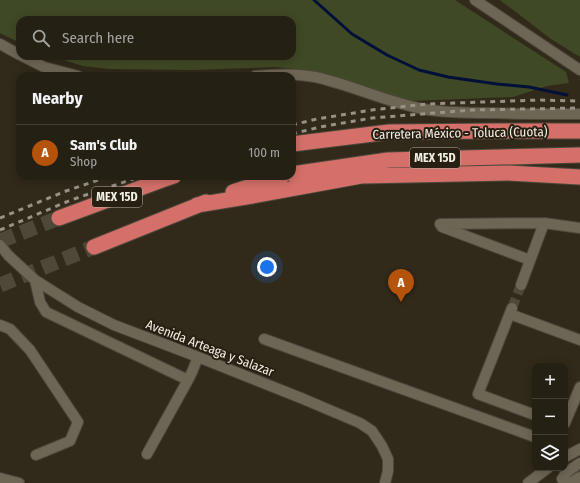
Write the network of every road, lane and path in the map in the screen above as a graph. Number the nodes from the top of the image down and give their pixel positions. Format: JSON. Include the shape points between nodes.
{"nodes":[{"id":1,"x":475,"y":0,"type":"edge"},
{"id":2,"x":0,"y":44,"type":"edge"},
{"id":3,"x":16,"y":53,"type":"edge"},
{"id":4,"x":29,"y":60,"type":"edge"},
{"id":5,"x":580,"y":70,"type":"edge"},
{"id":6,"x":63,"y":72,"type":"edge"},
{"id":7,"x":296,"y":74,"type":"edge"},
{"id":8,"x":580,"y":114,"type":"edge"},
{"id":9,"x":580,"y":131,"type":"edge"},
{"id":10,"x":296,"y":144,"type":"edge"},
{"id":11,"x":580,"y":155,"type":"edge"},
{"id":12,"x":296,"y":173,"type":"edge"},
{"id":13,"x":580,"y":177,"type":"edge"},
{"id":14,"x":162,"y":180,"type":"edge"},
{"id":15,"x":270,"y":180,"type":"edge"},
{"id":16,"x":197,"y":205,"type":"junction"},
{"id":17,"x":59,"y":218,"type":"tunnel mouth"},
{"id":18,"x":544,"y":224,"type":"junction"},
{"id":19,"x":580,"y":228,"type":"edge"},
{"id":20,"x":0,"y":245,"type":"edge"},
{"id":21,"x":94,"y":247,"type":"tunnel mouth"},
{"id":22,"x":530,"y":260,"type":"junction"},
{"id":23,"x":35,"y":280,"type":"junction"},
{"id":24,"x":521,"y":286,"type":"tunnel mouth"},
{"id":25,"x":0,"y":325,"type":"edge"},
{"id":26,"x":264,"y":339,"type":"dead end"},
{"id":27,"x":580,"y":340,"type":"edge"},
{"id":28,"x":198,"y":357,"type":"junction"},
{"id":29,"x":188,"y":380,"type":"junction"},
{"id":30,"x":580,"y":387,"type":"edge"},
{"id":31,"x":576,"y":404,"type":"edge"},
{"id":32,"x":532,"y":414,"type":"edge"},
{"id":33,"x":568,"y":418,"type":"edge"},
{"id":34,"x":532,"y":436,"type":"edge"},
{"id":35,"x":568,"y":448,"type":"edge"},
{"id":36,"x":578,"y":450,"type":"edge"},
{"id":37,"x":147,"y":454,"type":"dead end"},
{"id":38,"x":36,"y":455,"type":"dead end"},
{"id":39,"x":568,"y":455,"type":"edge"},
{"id":40,"x":580,"y":463,"type":"edge"},
{"id":41,"x":544,"y":471,"type":"edge"},
{"id":42,"x":580,"y":477,"type":"edge"},
{"id":43,"x":0,"y":478,"type":"edge"},
{"id":44,"x":19,"y":483,"type":"edge"},
{"id":45,"x":385,"y":483,"type":"edge"},
{"id":46,"x":528,"y":483,"type":"edge"},
{"id":47,"x":564,"y":483,"type":"edge"},
{"id":48,"x":570,"y":483,"type":"edge"}],
"edges":[{"from":1,"to":5,"type":"street"},
{"from":2,"to":3,"type":"street"},
{"from":4,"to":6,"type":"street"},
{"from":7,"to":8,"type":"street","via":[[315,77],[398,103],[449,113]]},
{"from":9,"to":10,"type":"highway","name":"Carretera México - Toluca (Cuota)","number":"MEX 15D","via":[[390,132]]},
{"from":11,"to":12,"type":"highway","name":"Carretera México - Toluca (Cuota)","number":"MEX 15D","via":[[388,160]]},
{"from":13,"to":16,"type":"highway","via":[[508,173],[361,176]]},
{"from":14,"to":17,"type":"highway","number":"MEX 15D"},
{"from":15,"to":16,"type":"highway","number":"MEX 15D"},
{"from":16,"to":21,"type":"highway","number":"MEX 15D"},
{"from":18,"to":19,"type":"street"},
{"from":18,"to":22,"type":"street"},
{"from":18,"to":22,"type":"street","via":[[440,224],[442,227]]},
{"from":20,"to":23,"type":"street","name":"Avenida Arteaga y Salazar"},
{"from":22,"to":24,"type":"street"},
{"from":23,"to":28,"type":"street","name":"Avenida Arteaga y Salazar","via":[[78,307],[114,325]]},
{"from":23,"to":29,"type":"street","via":[[40,302],[46,312]]},
{"from":25,"to":38,"type":"street","via":[[10,329],[30,350],[78,422],[70,440]]},
{"from":26,"to":34,"type":"street"},
{"from":27,"to":32,"type":"street","via":[[511,311],[478,394]]},
{"from":28,"to":29,"type":"street"},
{"from":28,"to":45,"type":"street","name":"Avenida Arteaga y Salazar","via":[[354,420],[372,431],[388,459]]},
{"from":29,"to":37,"type":"street"},
{"from":30,"to":31,"type":"street"},
{"from":31,"to":33,"type":"street"},
{"from":35,"to":36,"type":"street"},
{"from":36,"to":39,"type":"street"},
{"from":40,"to":47,"type":"street","via":[[567,472],[562,479]]},
{"from":41,"to":46,"type":"street"},
{"from":42,"to":48,"type":"street"},
{"from":43,"to":44,"type":"street"}]}
